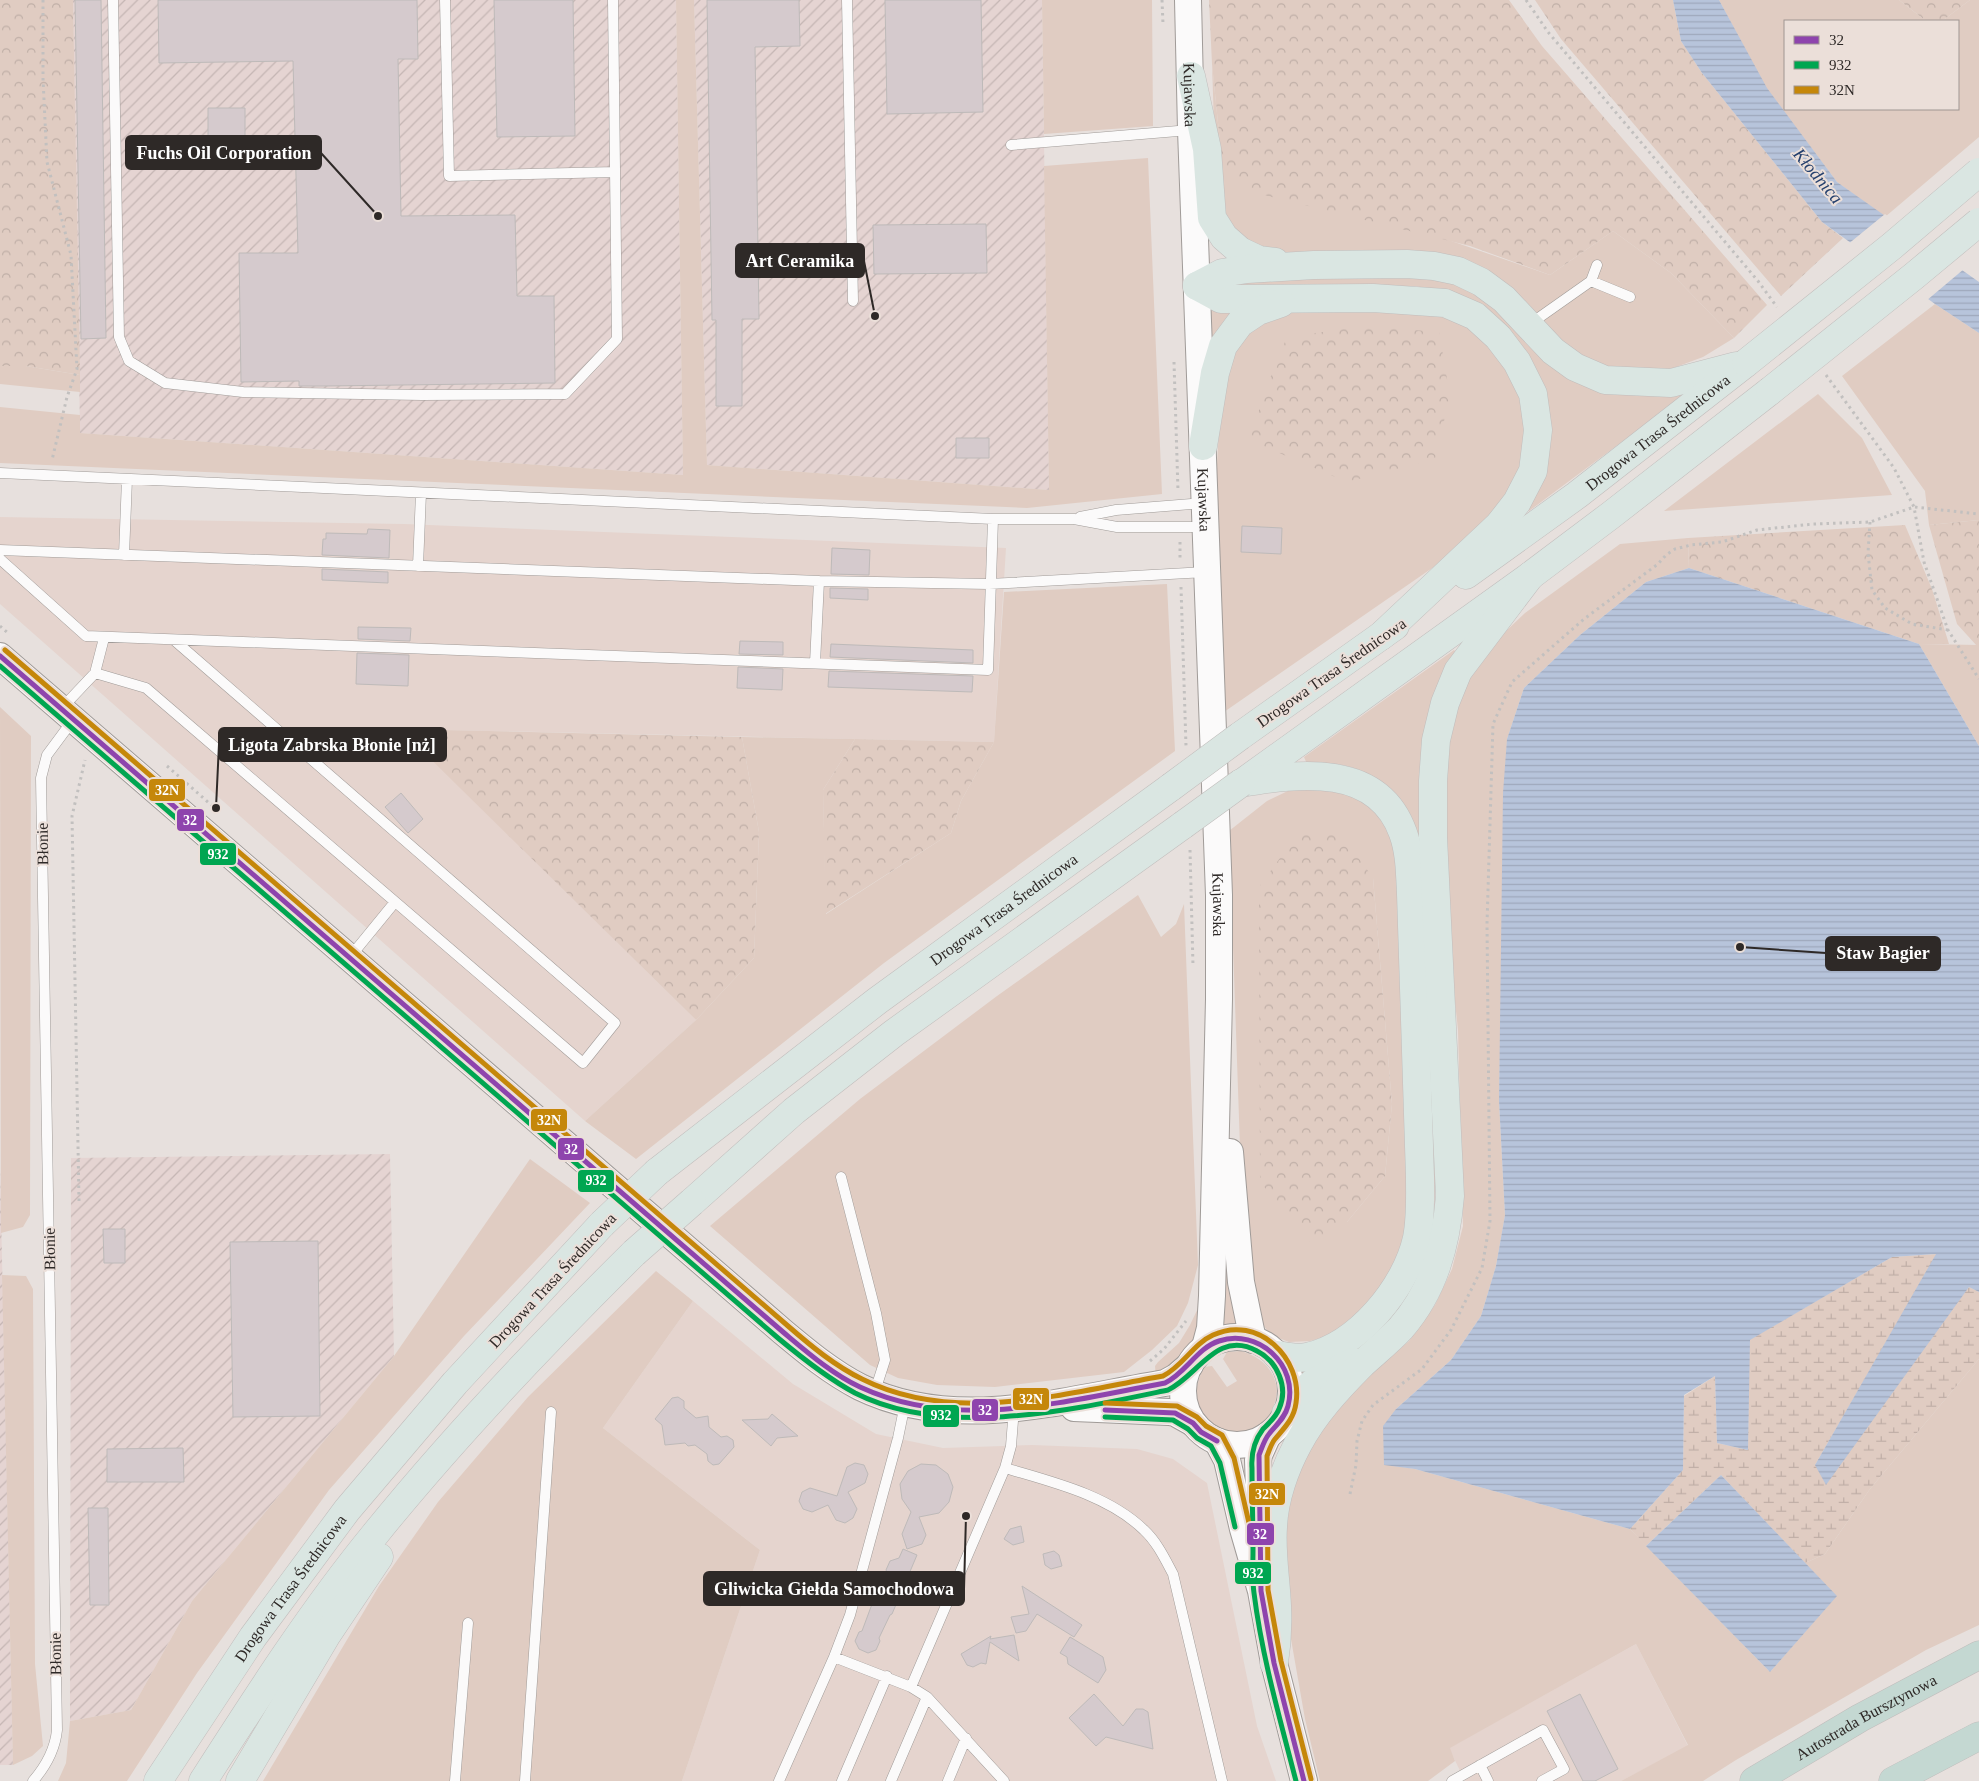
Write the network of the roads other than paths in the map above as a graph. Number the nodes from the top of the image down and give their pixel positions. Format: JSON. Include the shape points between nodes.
{"nodes":[{"id":1,"x":113,"y":0,"type":"edge"},
{"id":2,"x":445,"y":0,"type":"edge"},
{"id":3,"x":613,"y":0,"type":"edge"},
{"id":4,"x":847,"y":0,"type":"edge"},
{"id":5,"x":1188,"y":0,"type":"edge"},
{"id":6,"x":1191,"y":76,"type":"junction"},
{"id":7,"x":1191,"y":130,"type":"junction"},
{"id":8,"x":1011,"y":145,"type":"dead end"},
{"id":9,"x":615,"y":172,"type":"junction"},
{"id":10,"x":1979,"y":172,"type":"edge"},
{"id":11,"x":1979,"y":222,"type":"edge"},
{"id":12,"x":1314,"y":265,"type":"junction"},
{"id":13,"x":1597,"y":265,"type":"dead end"},
{"id":14,"x":1592,"y":281,"type":"junction"},
{"id":15,"x":1197,"y":286,"type":"junction"},
{"id":16,"x":1630,"y":297,"type":"dead end"},
{"id":17,"x":1312,"y":298,"type":"junction"},
{"id":18,"x":853,"y":301,"type":"dead end"},
{"id":19,"x":1529,"y":325,"type":"junction"},
{"id":20,"x":1746,"y":363,"type":"junction"},
{"id":21,"x":1203,"y":446,"type":"junction"},
{"id":22,"x":0,"y":473,"type":"edge"},
{"id":23,"x":126,"y":479,"type":"junction"},
{"id":24,"x":421,"y":492,"type":"junction"},
{"id":25,"x":1205,"y":515,"type":"junction"},
{"id":26,"x":992,"y":518,"type":"junction"},
{"id":27,"x":1074,"y":519,"type":"junction"},
{"id":28,"x":0,"y":550,"type":"edge"},
{"id":29,"x":124,"y":555,"type":"junction"},
{"id":30,"x":0,"y":559,"type":"edge"},
{"id":31,"x":418,"y":566,"type":"junction"},
{"id":32,"x":1193,"y":573,"type":"junction"},
{"id":33,"x":1530,"y":576,"type":"junction"},
{"id":34,"x":819,"y":581,"type":"junction"},
{"id":35,"x":989,"y":584,"type":"junction"},
{"id":36,"x":1381,"y":636,"type":"junction"},
{"id":37,"x":104,"y":638,"type":"junction"},
{"id":38,"x":174,"y":640,"type":"junction"},
{"id":39,"x":7,"y":647,"type":"edge"},
{"id":40,"x":815,"y":663,"type":"junction"},
{"id":41,"x":95,"y":673,"type":"junction"},
{"id":42,"x":67,"y":714,"type":"junction"},
{"id":43,"x":1241,"y":783,"type":"junction"},
{"id":44,"x":395,"y":902,"type":"junction"},
{"id":45,"x":349,"y":958,"type":"junction"},
{"id":46,"x":1219,"y":999,"type":"junction"},
{"id":47,"x":840,"y":1177,"type":"dead end"},
{"id":48,"x":1400,"y":1329,"type":"junction"},
{"id":49,"x":1253,"y":1340,"type":"junction"},
{"id":50,"x":1277,"y":1355,"type":"junction"},
{"id":51,"x":1197,"y":1356,"type":"junction"},
{"id":52,"x":874,"y":1393,"type":"junction"},
{"id":53,"x":905,"y":1403,"type":"junction"},
{"id":54,"x":1026,"y":1407,"type":"junction"},
{"id":55,"x":551,"y":1412,"type":"dead end"},
{"id":56,"x":1286,"y":1413,"type":"junction"},
{"id":57,"x":1193,"y":1423,"type":"junction"},
{"id":58,"x":462,"y":1432,"type":"junction"},
{"id":59,"x":1268,"y":1435,"type":"junction"},
{"id":60,"x":1217,"y":1441,"type":"junction"},
{"id":61,"x":1006,"y":1468,"type":"junction"},
{"id":62,"x":1261,"y":1591,"type":"junction"},
{"id":63,"x":468,"y":1623,"type":"dead end"},
{"id":64,"x":1979,"y":1655,"type":"edge"},
{"id":65,"x":834,"y":1657,"type":"junction"},
{"id":66,"x":1274,"y":1663,"type":"junction"},
{"id":67,"x":887,"y":1676,"type":"junction"},
{"id":68,"x":911,"y":1687,"type":"junction"},
{"id":69,"x":927,"y":1697,"type":"junction"},
{"id":70,"x":1979,"y":1736,"type":"edge"},
{"id":71,"x":966,"y":1738,"type":"junction"},
{"id":72,"x":1480,"y":1765,"type":"junction"},
{"id":73,"x":33,"y":1781,"type":"edge"},
{"id":74,"x":158,"y":1781,"type":"edge"},
{"id":75,"x":203,"y":1781,"type":"edge"},
{"id":76,"x":240,"y":1781,"type":"edge"},
{"id":77,"x":455,"y":1781,"type":"edge"},
{"id":78,"x":525,"y":1781,"type":"edge"},
{"id":79,"x":779,"y":1781,"type":"edge"},
{"id":80,"x":842,"y":1781,"type":"edge"},
{"id":81,"x":891,"y":1781,"type":"edge"},
{"id":82,"x":948,"y":1781,"type":"edge"},
{"id":83,"x":1004,"y":1781,"type":"edge"},
{"id":84,"x":1222,"y":1781,"type":"edge"},
{"id":85,"x":1304,"y":1781,"type":"edge"},
{"id":86,"x":1452,"y":1781,"type":"edge"},
{"id":87,"x":1488,"y":1781,"type":"edge"},
{"id":88,"x":1542,"y":1781,"type":"edge"},
{"id":89,"x":1754,"y":1781,"type":"edge"},
{"id":90,"x":1893,"y":1781,"type":"edge"}],
"edges":[{"from":1,"to":9,"type":"lane","via":[[119,337],[129,361],[164,383],[242,392],[565,394],[617,339]]},
{"from":2,"to":9,"type":"lane","via":[[448,176]]},
{"from":3,"to":9,"type":"lane"},
{"from":4,"to":18,"type":"lane"},
{"from":5,"to":6,"type":"street","name":"Kujawska"},
{"from":6,"to":7,"type":"street","name":"Kujawska"},
{"from":6,"to":12,"type":"main road","via":[[1207,149],[1212,218],[1224,237],[1240,251],[1259,260]]},
{"from":7,"to":8,"type":"lane"},
{"from":7,"to":15,"type":"street","name":"Kujawska"},
{"from":10,"to":20,"type":"main road","name":"Drogowa Trasa Średnicowa","bridge":true},
{"from":11,"to":33,"type":"main road","bridge":true,"via":[[1770,391]]},
{"from":12,"to":15,"type":"main road","via":[[1222,272]]},
{"from":12,"to":19,"type":"main road","via":[[1407,264],[1458,271],[1481,282],[1504,299]]},
{"from":13,"to":14,"type":"lane"},
{"from":14,"to":16,"type":"lane"},
{"from":14,"to":19,"type":"lane"},
{"from":15,"to":17,"type":"main road","via":[[1221,299]]},
{"from":15,"to":21,"type":"street","name":"Kujawska"},
{"from":17,"to":21,"type":"main road","via":[[1258,311],[1240,323],[1223,346],[1215,373]]},
{"from":17,"to":36,"type":"main road","via":[[1445,302],[1475,316],[1498,337],[1517,362],[1533,394],[1538,430],[1533,471],[1517,502],[1499,525]]},
{"from":19,"to":20,"type":"main road","via":[[1552,352],[1605,380],[1671,383]]},
{"from":20,"to":36,"type":"main road","name":"Drogowa Trasa Średnicowa","via":[[1576,495]]},
{"from":21,"to":25,"type":"street","name":"Kujawska"},
{"from":22,"to":23,"type":"lane"},
{"from":23,"to":24,"type":"lane"},
{"from":23,"to":29,"type":"lane"},
{"from":24,"to":26,"type":"lane"},
{"from":24,"to":31,"type":"lane"},
{"from":25,"to":27,"type":"lane","via":[[1178,506],[1116,510]]},
{"from":25,"to":27,"type":"lane","via":[[1179,527],[1117,526]]},
{"from":25,"to":32,"type":"street","name":"Kujawska"},
{"from":26,"to":27,"type":"lane"},
{"from":26,"to":35,"type":"lane"},
{"from":28,"to":29,"type":"lane"},
{"from":29,"to":31,"type":"lane"},
{"from":30,"to":37,"type":"lane","via":[[86,636]]},
{"from":31,"to":34,"type":"lane"},
{"from":32,"to":35,"type":"lane"},
{"from":32,"to":46,"type":"street","name":"Kujawska","via":[[1219,895]]},
{"from":33,"to":43,"type":"main road"},
{"from":33,"to":48,"type":"main road","via":[[1458,671],[1445,703],[1436,740],[1433,837],[1450,1196],[1444,1241],[1430,1284]]},
{"from":34,"to":35,"type":"lane"},
{"from":34,"to":40,"type":"lane"},
{"from":35,"to":40,"type":"lane","via":[[988,670]]},
{"from":36,"to":74,"type":"main road","name":"Drogowa Trasa Średnicowa","bridge":true,"via":[[877,1001],[657,1172],[602,1224],[455,1383],[347,1510],[253,1637]]},
{"from":37,"to":38,"type":"lane"},
{"from":37,"to":41,"type":"lane"},
{"from":38,"to":40,"type":"lane"},
{"from":38,"to":44,"type":"lane","via":[[615,1022],[583,1063]]},
{"from":39,"to":42,"type":"street"},
{"from":41,"to":42,"type":"lane","name":"Błonie"},
{"from":41,"to":44,"type":"lane","via":[[146,688]]},
{"from":42,"to":45,"type":"street"},
{"from":42,"to":73,"type":"lane","name":"Błonie","via":[[46,755],[41,778],[57,1730],[50,1757]]},
{"from":43,"to":50,"type":"main road","via":[[1278,777],[1324,776],[1372,791],[1396,817],[1404,834],[1411,894],[1420,1218],[1416,1239],[1402,1277],[1370,1320],[1351,1336],[1308,1357]]},
{"from":43,"to":58,"type":"main road","bridge":true,"via":[[1186,834],[894,1033],[794,1111],[634,1253]]},
{"from":44,"to":45,"type":"lane"},
{"from":45,"to":52,"type":"street","via":[[783,1332],[832,1371]]},
{"from":46,"to":49,"type":"street","name":"Kujawska","via":[[1241,1282]]},
{"from":46,"to":51,"type":"street","name":"Kujawska","via":[[1212,1296],[1210,1328]]},
{"from":47,"to":52,"type":"lane","via":[[876,1313],[884,1360]]},
{"from":48,"to":56,"type":"main road","via":[[1354,1361],[1313,1383]]},
{"from":48,"to":66,"type":"main road","via":[[1330,1398],[1298,1444],[1288,1468],[1275,1505],[1273,1525],[1277,1607]]},
{"from":49,"to":50,"type":"street"},
{"from":49,"to":51,"type":"street","via":[[1229,1338],[1218,1341]]},
{"from":50,"to":56,"type":"street","via":[[1289,1378]]},
{"from":51,"to":54,"type":"street","via":[[1176,1377],[1165,1383]]},
{"from":51,"to":57,"type":"street","via":[[1184,1381],[1183,1397]]},
{"from":52,"to":53,"type":"street"},
{"from":53,"to":54,"type":"street","via":[[936,1409]]},
{"from":53,"to":65,"type":"lane","via":[[850,1615]]},
{"from":54,"to":57,"type":"street","via":[[1169,1412]]},
{"from":54,"to":61,"type":"lane","via":[[1012,1439]]},
{"from":55,"to":78,"type":"lane"},
{"from":56,"to":59,"type":"street"},
{"from":57,"to":60,"type":"street"},
{"from":58,"to":75,"type":"main road","via":[[375,1534],[312,1618]]},
{"from":58,"to":76,"type":"main road","via":[[326,1636]]},
{"from":59,"to":60,"type":"street","via":[[1248,1444],[1230,1445]]},
{"from":59,"to":62,"type":"street","via":[[1258,1460]]},
{"from":60,"to":62,"type":"street","via":[[1227,1460]]},
{"from":61,"to":68,"type":"lane"},
{"from":61,"to":84,"type":"lane","via":[[1070,1487],[1122,1512],[1144,1530],[1162,1552],[1173,1574]]},
{"from":62,"to":66,"type":"street"},
{"from":63,"to":77,"type":"lane"},
{"from":64,"to":89,"type":"highway","name":"Autostrada Bursztynowa","via":[[1860,1718]]},
{"from":65,"to":67,"type":"lane"},
{"from":65,"to":79,"type":"lane"},
{"from":66,"to":85,"type":"street"},
{"from":67,"to":68,"type":"lane"},
{"from":67,"to":80,"type":"lane"},
{"from":68,"to":69,"type":"lane"},
{"from":69,"to":71,"type":"lane"},
{"from":69,"to":81,"type":"lane"},
{"from":70,"to":90,"type":"highway"},
{"from":71,"to":82,"type":"lane"},
{"from":71,"to":83,"type":"lane"},
{"from":72,"to":86,"type":"lane"},
{"from":72,"to":87,"type":"lane"},
{"from":72,"to":88,"type":"lane","via":[[1543,1730],[1564,1769]]}]}
